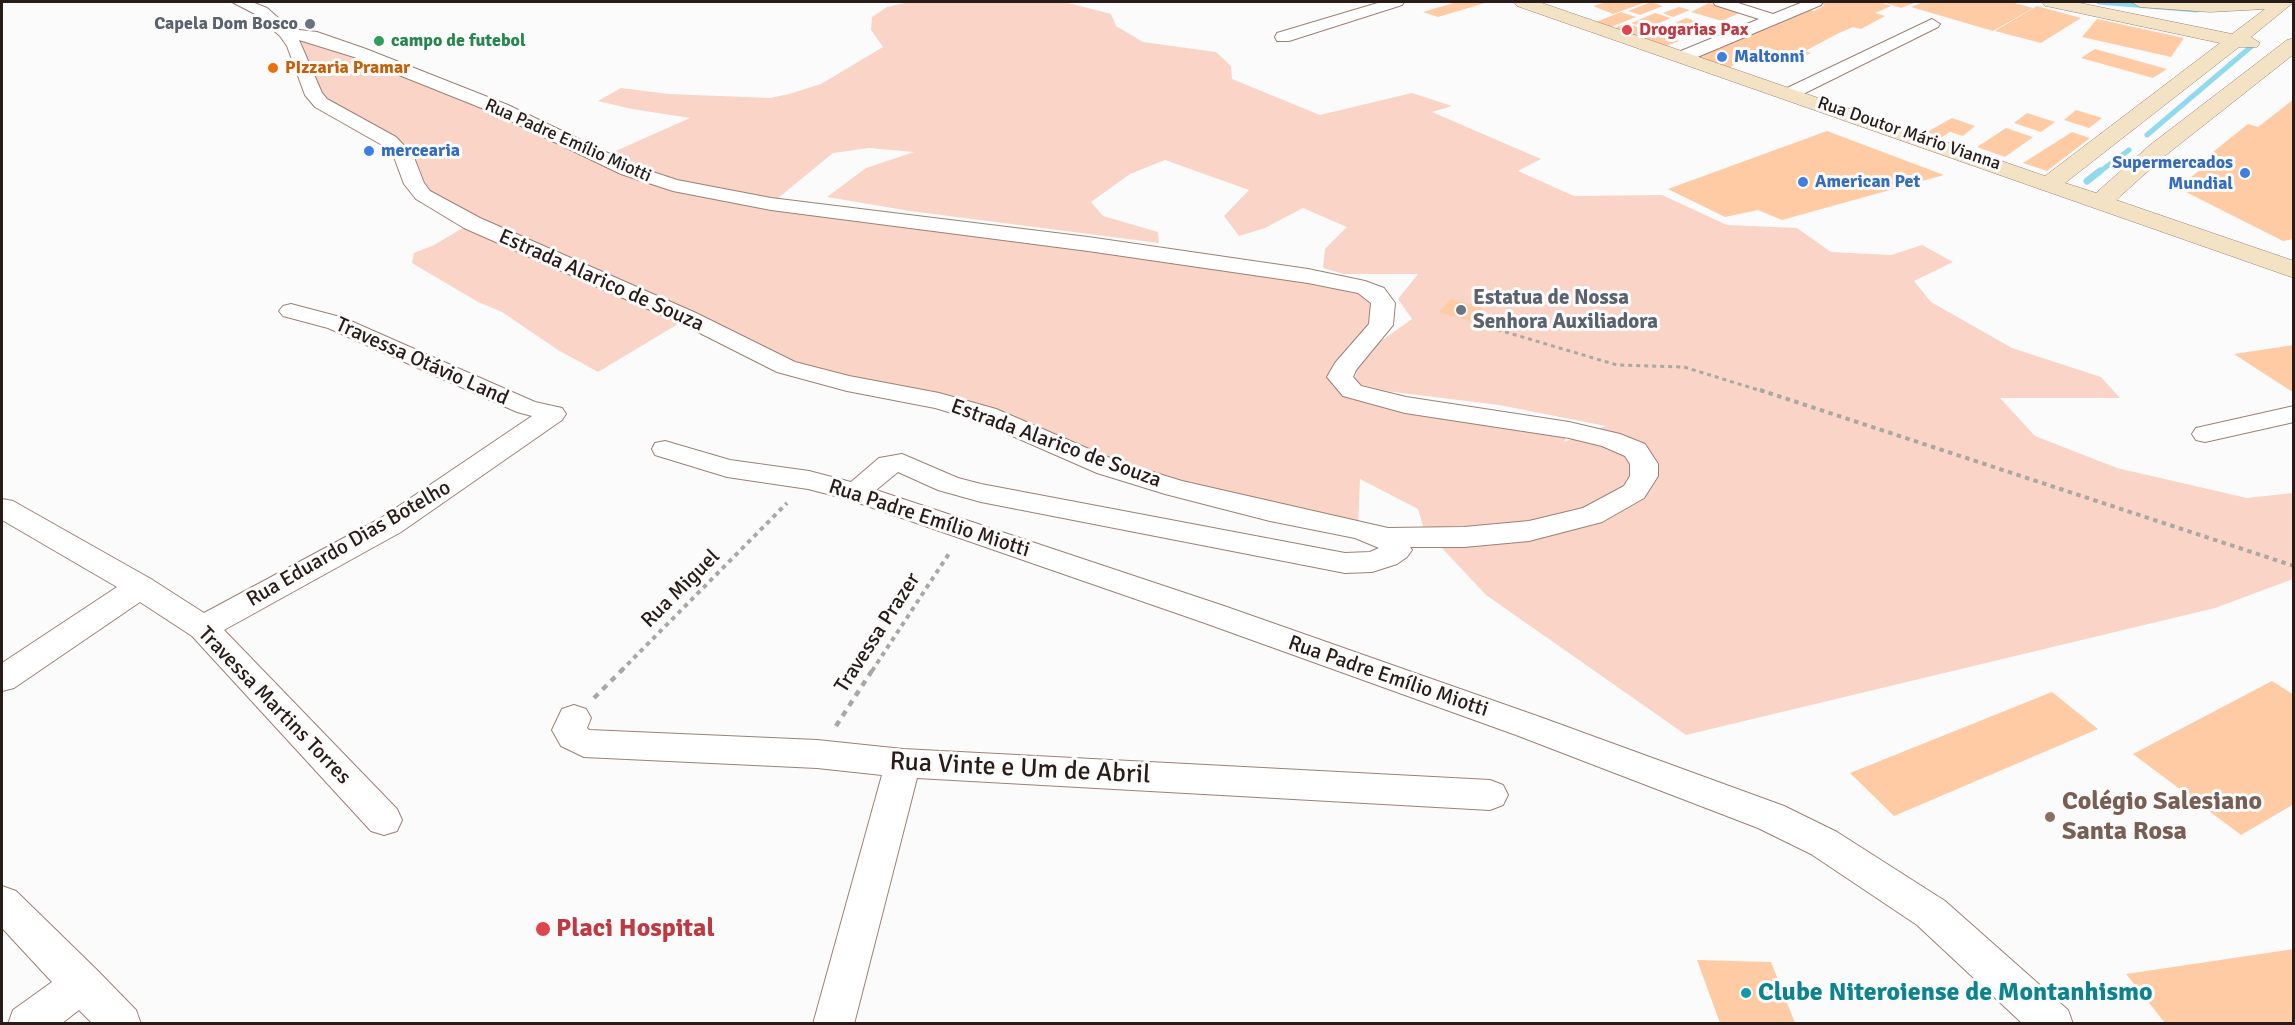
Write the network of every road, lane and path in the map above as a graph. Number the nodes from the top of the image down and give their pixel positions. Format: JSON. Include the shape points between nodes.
{"nodes":[{"id":1,"x":240,"y":2,"type":"edge"},
{"id":2,"x":1396,"y":2,"type":"edge"},
{"id":3,"x":1523,"y":2,"type":"edge"},
{"id":4,"x":1721,"y":2,"type":"edge"},
{"id":5,"x":1815,"y":2,"type":"edge"},
{"id":6,"x":2052,"y":2,"type":"edge"},
{"id":7,"x":2134,"y":2,"type":"edge"},
{"id":8,"x":2099,"y":11,"type":"junction"},
{"id":9,"x":2273,"y":12,"type":"edge"},
{"id":10,"x":1774,"y":19,"type":"junction"},
{"id":11,"x":2294,"y":20,"type":"edge"},
{"id":12,"x":1932,"y":24,"type":"dead end"},
{"id":13,"x":286,"y":33,"type":"junction"},
{"id":14,"x":1283,"y":37,"type":"dead end"},
{"id":15,"x":2237,"y":40,"type":"junction"},
{"id":16,"x":2292,"y":48,"type":"edge"},
{"id":17,"x":1682,"y":57,"type":"junction"},
{"id":18,"x":1791,"y":93,"type":"junction"},
{"id":19,"x":2113,"y":135,"type":"junction"},
{"id":20,"x":2158,"y":150,"type":"junction"},
{"id":21,"x":2049,"y":184,"type":"junction"},
{"id":22,"x":2100,"y":202,"type":"junction"},
{"id":23,"x":2294,"y":270,"type":"edge"},
{"id":24,"x":291,"y":311,"type":"dead end"},
{"id":25,"x":1482,"y":325,"type":"dead end"},
{"id":26,"x":553,"y":414,"type":"joint"},
{"id":27,"x":2294,"y":414,"type":"edge"},
{"id":28,"x":1569,"y":430,"type":"joint"},
{"id":29,"x":2205,"y":434,"type":"dead end"},
{"id":30,"x":665,"y":449,"type":"dead end"},
{"id":31,"x":809,"y":480,"type":"junction"},
{"id":32,"x":857,"y":492,"type":"junction"},
{"id":33,"x":3,"y":508,"type":"dead end"},
{"id":34,"x":965,"y":530,"type":"junction"},
{"id":35,"x":1387,"y":538,"type":"junction"},
{"id":36,"x":2294,"y":566,"type":"edge"},
{"id":37,"x":140,"y":587,"type":"junction"},
{"id":38,"x":203,"y":628,"type":"junction"},
{"id":39,"x":2,"y":679,"type":"edge"},
{"id":40,"x":574,"y":718,"type":"joint"},
{"id":41,"x":817,"y":754,"type":"junction"},
{"id":42,"x":903,"y":763,"type":"junction"},
{"id":43,"x":1490,"y":795,"type":"dead end"},
{"id":44,"x":384,"y":820,"type":"dead end"},
{"id":45,"x":2,"y":903,"type":"edge"},
{"id":46,"x":83,"y":983,"type":"junction"},
{"id":47,"x":28,"y":1023,"type":"edge"},
{"id":48,"x":121,"y":1023,"type":"edge"},
{"id":49,"x":833,"y":1023,"type":"edge"},
{"id":50,"x":2053,"y":1023,"type":"edge"}],
"edges":[{"from":1,"to":13,"type":"street","name":"Estrada Alarico de Souza","via":[[261,11]]},
{"from":2,"to":14,"type":"street"},
{"from":3,"to":17,"type":"main road","name":"Rua Doutor Mário Vianna"},
{"from":4,"to":10,"type":"street"},
{"from":5,"to":10,"type":"street"},
{"from":6,"to":8,"type":"main road"},
{"from":7,"to":9,"type":"main road"},
{"from":8,"to":9,"type":"main road","via":[[2197,20]]},
{"from":8,"to":15,"type":"main road"},
{"from":9,"to":11,"type":"main road"},
{"from":9,"to":15,"type":"main road"},
{"from":10,"to":17,"type":"street"},
{"from":12,"to":18,"type":"street"},
{"from":13,"to":28,"type":"street","name":"Rua Padre Emílio Miotti","via":[[311,36],[360,53],[501,109],[628,170],[673,185],[771,204],[1088,244],[1365,288],[1376,293],[1383,303],[1383,312],[1381,325],[1340,377],[1352,391],[1405,405]]},
{"from":13,"to":35,"type":"street","name":"Estrada Alarico de Souza","via":[[296,46],[317,98],[389,141],[403,154],[414,184],[439,206],[688,318],[760,356],[806,373],[987,415],[1107,467],[1175,488]]},
{"from":15,"to":16,"type":"main road"},
{"from":15,"to":19,"type":"main road"},
{"from":16,"to":20,"type":"main road"},
{"from":17,"to":18,"type":"main road","name":"Rua Doutor Mário Vianna"},
{"from":18,"to":21,"type":"main road","name":"Rua Doutor Mário Vianna"},
{"from":19,"to":20,"type":"main road"},
{"from":19,"to":21,"type":"main road"},
{"from":20,"to":22,"type":"main road"},
{"from":21,"to":22,"type":"main road","name":"Rua Doutor Mário Vianna"},
{"from":22,"to":23,"type":"main road","name":"Rua Doutor Mário Vianna"},
{"from":24,"to":26,"type":"street","name":"Travessa Otávio Land","via":[[336,323],[526,407]]},
{"from":25,"to":36,"type":"path","via":[[1617,365],[1684,367],[1854,418]]},
{"from":26,"to":38,"type":"street","name":"Rua Eduardo Dias Botelho","via":[[391,525]]},
{"from":27,"to":29,"type":"street"},
{"from":28,"to":35,"type":"street","name":"Estrada Alarico de Souza","via":[[1635,450],[1644,464],[1644,476],[1635,492],[1592,515],[1529,531]]},
{"from":30,"to":31,"type":"street","name":"Rua Padre Emílio Miotti","via":[[727,468]]},
{"from":31,"to":32,"type":"street","name":"Rua Padre Emílio Miotti"},
{"from":31,"to":40,"type":"path","name":"Rua Miguel"},
{"from":32,"to":34,"type":"street","name":"Rua Padre Emílio Miotti"},
{"from":32,"to":35,"type":"street","via":[[889,464],[902,463],[948,484],[990,495],[1345,563],[1387,557],[1397,549]]},
{"from":33,"to":37,"type":"street","name":"Travessa Martins Torres"},
{"from":34,"to":41,"type":"path","name":"Travessa Prazer"},
{"from":34,"to":50,"type":"street","name":"Rua Padre Emílio Miotti","via":[[1528,726],[1771,817],[1824,843],[1931,913]]},
{"from":37,"to":38,"type":"street","name":"Travessa Martins Torres"},
{"from":37,"to":39,"type":"street"},
{"from":38,"to":44,"type":"street","name":"Travessa Martins Torres"},
{"from":40,"to":41,"type":"street","name":"Rua Vinte e Um de Abril","via":[[569,730],[584,743]]},
{"from":41,"to":42,"type":"street","name":"Rua Vinte e Um de Abril"},
{"from":42,"to":43,"type":"street","name":"Rua Vinte e Um de Abril"},
{"from":42,"to":49,"type":"street"},
{"from":45,"to":46,"type":"street"},
{"from":46,"to":47,"type":"street"},
{"from":46,"to":48,"type":"street"}]}
